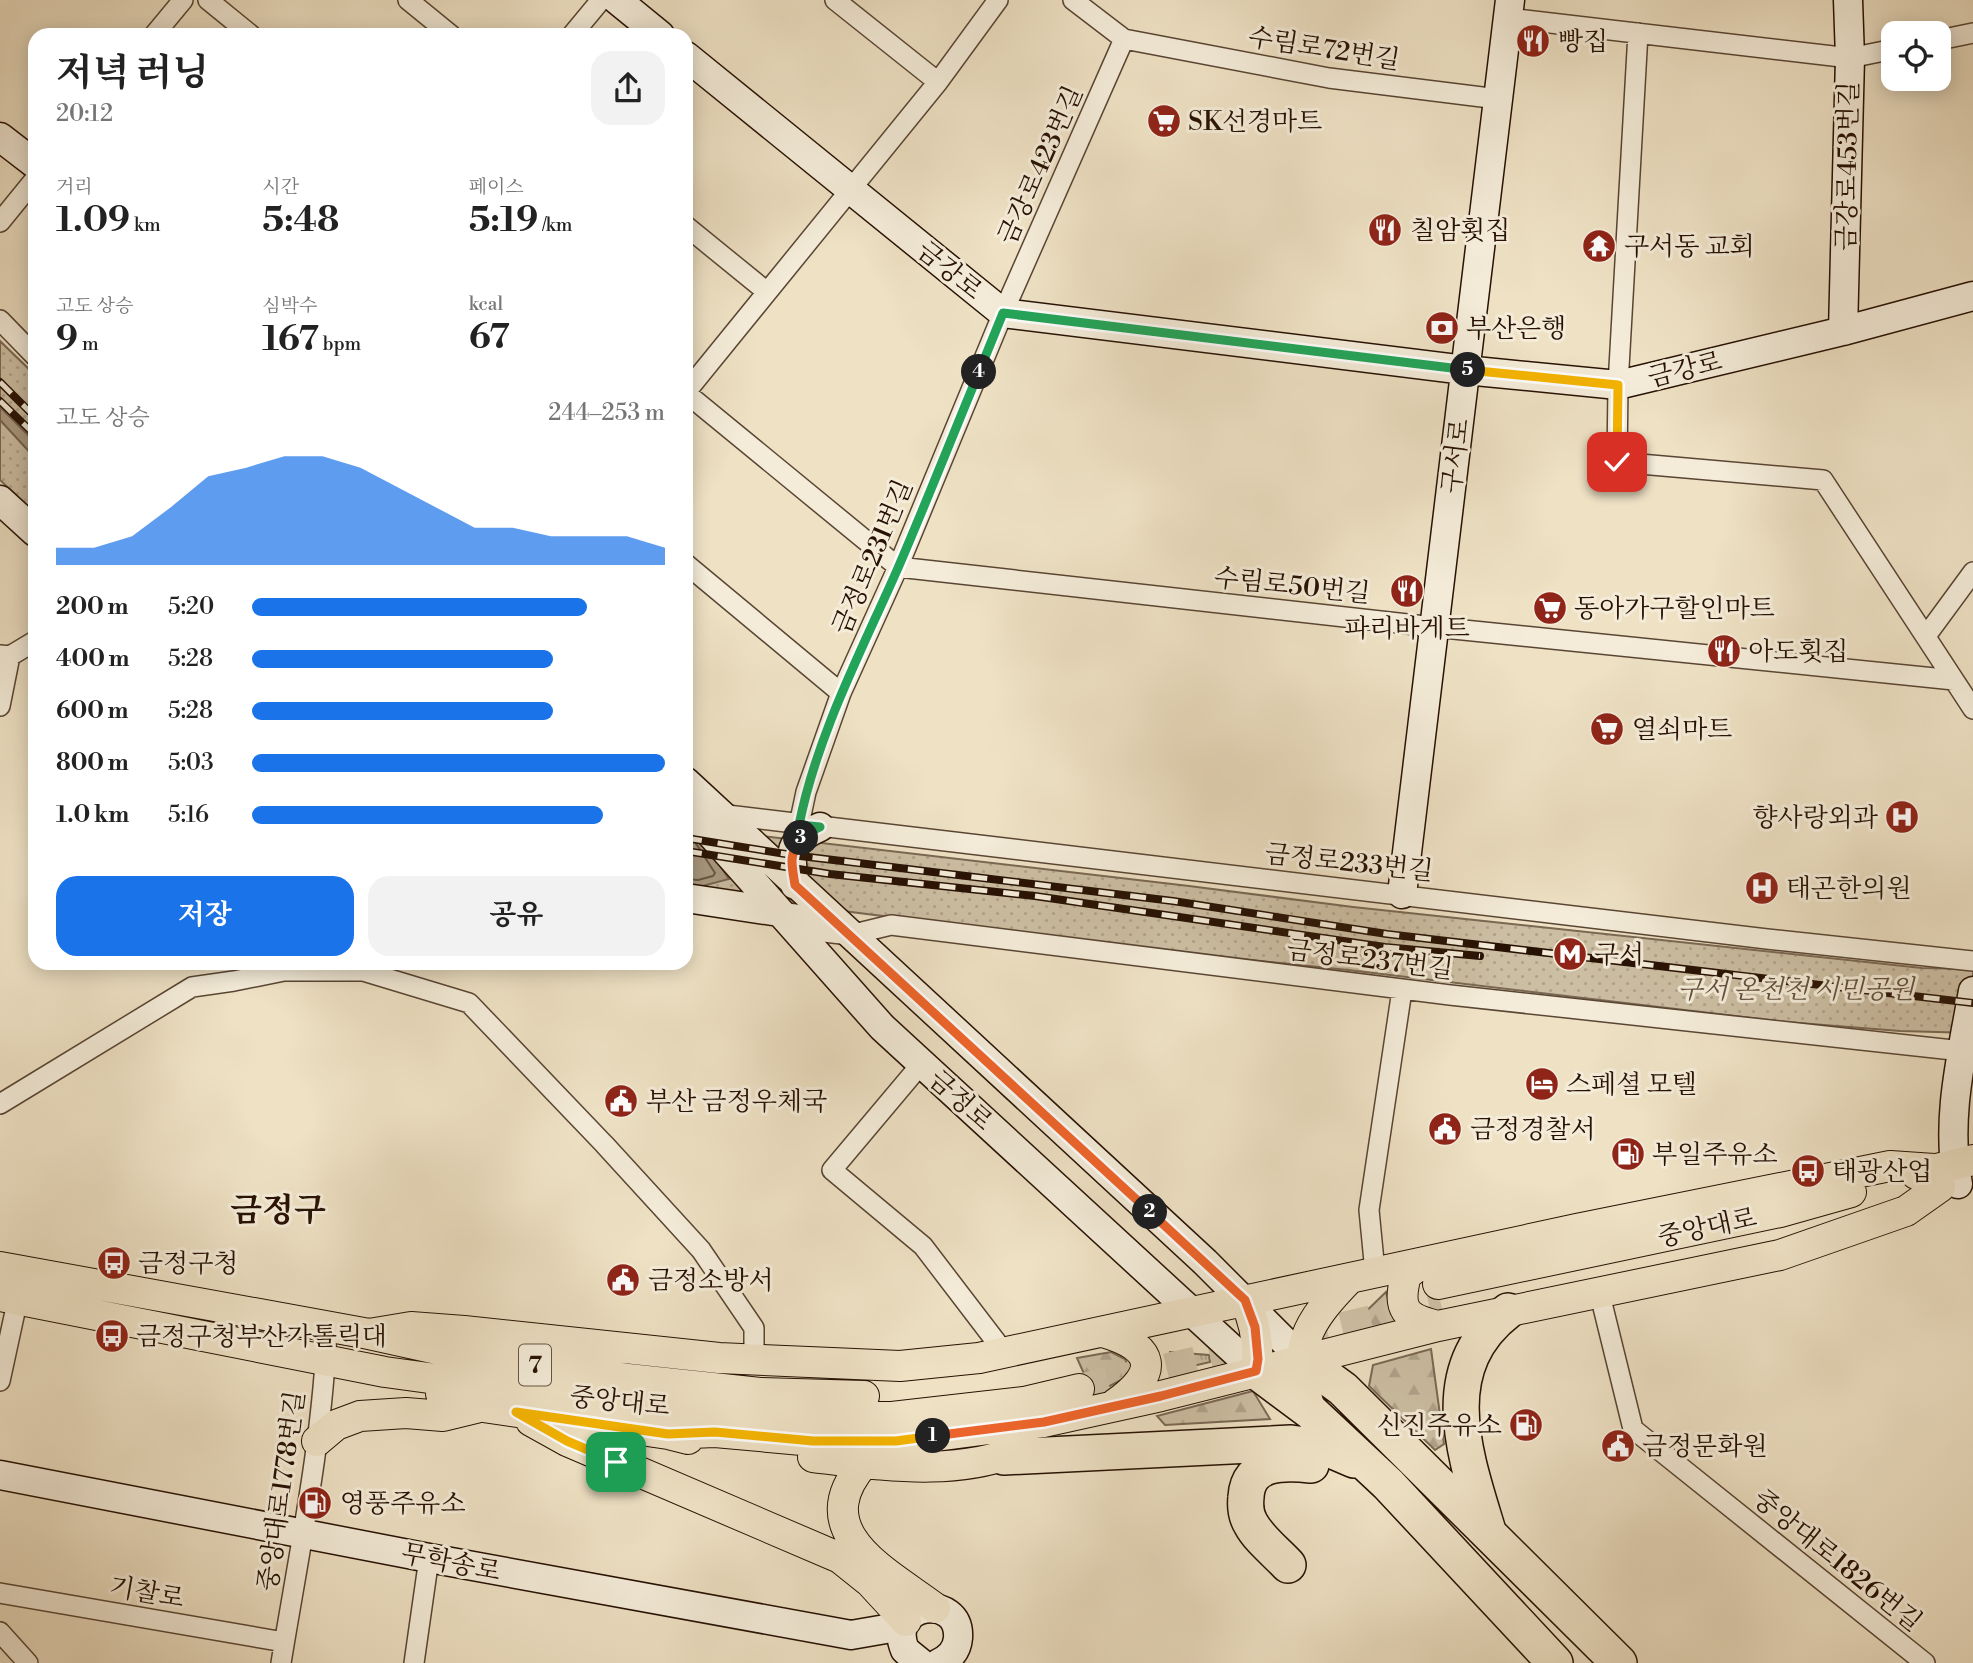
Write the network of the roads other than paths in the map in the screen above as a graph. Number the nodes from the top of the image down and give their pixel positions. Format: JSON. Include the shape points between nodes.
{"nodes":[{"id":1,"x":183,"y":0,"type":"edge"},
{"id":2,"x":208,"y":0,"type":"edge"},
{"id":3,"x":408,"y":0,"type":"edge"},
{"id":4,"x":601,"y":0,"type":"edge"},
{"id":5,"x":617,"y":0,"type":"edge"},
{"id":6,"x":835,"y":0,"type":"edge"},
{"id":7,"x":998,"y":0,"type":"edge"},
{"id":8,"x":1073,"y":0,"type":"edge"},
{"id":9,"x":1847,"y":0,"type":"edge"},
{"id":10,"x":1509,"y":9,"type":"edge"},
{"id":11,"x":160,"y":28,"type":"edge"},
{"id":12,"x":242,"y":28,"type":"edge"},
{"id":13,"x":442,"y":28,"type":"edge"},
{"id":14,"x":578,"y":28,"type":"edge"},
{"id":15,"x":651,"y":28,"type":"edge"},
{"id":16,"x":1638,"y":33,"type":"junction"},
{"id":17,"x":1973,"y":33,"type":"edge"},
{"id":18,"x":1951,"y":38,"type":"edge"},
{"id":19,"x":1124,"y":39,"type":"junction"},
{"id":20,"x":1881,"y":52,"type":"edge"},
{"id":21,"x":1850,"y":58,"type":"junction"},
{"id":22,"x":693,"y":62,"type":"edge"},
{"id":23,"x":938,"y":82,"type":"junction"},
{"id":24,"x":1498,"y":99,"type":"junction"},
{"id":25,"x":0,"y":137,"type":"edge"},
{"id":26,"x":28,"y":158,"type":"edge"},
{"id":27,"x":28,"y":188,"type":"edge"},
{"id":28,"x":850,"y":190,"type":"junction"},
{"id":29,"x":0,"y":222,"type":"edge"},
{"id":30,"x":693,"y":232,"type":"edge"},
{"id":31,"x":767,"y":292,"type":"junction"},
{"id":32,"x":1973,"y":296,"type":"edge"},
{"id":33,"x":1003,"y":313,"type":"junction"},
{"id":34,"x":0,"y":320,"type":"edge"},
{"id":35,"x":1843,"y":331,"type":"junction"},
{"id":36,"x":28,"y":349,"type":"edge"},
{"id":37,"x":1465,"y":370,"type":"junction"},
{"id":38,"x":693,"y":383,"type":"edge"},
{"id":39,"x":1618,"y":385,"type":"junction"},
{"id":40,"x":693,"y":398,"type":"edge"},
{"id":41,"x":0,"y":500,"type":"edge"},
{"id":42,"x":28,"y":526,"type":"edge"},
{"id":43,"x":898,"y":567,"type":"junction"},
{"id":44,"x":693,"y":570,"type":"edge"},
{"id":45,"x":1973,"y":572,"type":"edge"},
{"id":46,"x":1434,"y":627,"type":"junction"},
{"id":47,"x":1926,"y":636,"type":"junction"},
{"id":48,"x":28,"y":644,"type":"edge"},
{"id":49,"x":5,"y":656,"type":"edge"},
{"id":50,"x":1954,"y":680,"type":"junction"},
{"id":51,"x":841,"y":693,"type":"junction"},
{"id":52,"x":0,"y":706,"type":"edge"},
{"id":53,"x":1973,"y":709,"type":"edge"},
{"id":54,"x":693,"y":795,"type":"edge"},
{"id":55,"x":705,"y":816,"type":"edge"},
{"id":56,"x":810,"y":826,"type":"junction"},
{"id":57,"x":795,"y":885,"type":"junction"},
{"id":58,"x":1402,"y":894,"type":"junction"},
{"id":59,"x":693,"y":899,"type":"edge"},
{"id":60,"x":776,"y":908,"type":"junction"},
{"id":61,"x":850,"y":935,"type":"junction"},
{"id":62,"x":1973,"y":961,"type":"edge"},
{"id":63,"x":304,"y":970,"type":"edge"},
{"id":64,"x":373,"y":970,"type":"edge"},
{"id":65,"x":1402,"y":990,"type":"junction"},
{"id":66,"x":1973,"y":991,"type":"edge"},
{"id":67,"x":1962,"y":1051,"type":"junction"},
{"id":68,"x":922,"y":1063,"type":"junction"},
{"id":69,"x":0,"y":1104,"type":"edge"},
{"id":70,"x":1955,"y":1174,"type":"edge"},
{"id":71,"x":0,"y":1267,"type":"edge"},
{"id":72,"x":1363,"y":1275,"type":"junction"},
{"id":73,"x":1599,"y":1291,"type":"junction"},
{"id":74,"x":1435,"y":1294,"type":"junction"},
{"id":75,"x":9,"y":1297,"type":"edge"},
{"id":76,"x":1245,"y":1300,"type":"junction"},
{"id":77,"x":1190,"y":1311,"type":"junction"},
{"id":78,"x":1508,"y":1311,"type":"junction"},
{"id":79,"x":327,"y":1326,"type":"junction"},
{"id":80,"x":1102,"y":1332,"type":"junction"},
{"id":81,"x":369,"y":1334,"type":"junction"},
{"id":82,"x":1004,"y":1352,"type":"junction"},
{"id":83,"x":754,"y":1359,"type":"junction"},
{"id":84,"x":1302,"y":1359,"type":"junction"},
{"id":85,"x":326,"y":1361,"type":"junction"},
{"id":86,"x":1256,"y":1371,"type":"junction"},
{"id":87,"x":385,"y":1372,"type":"junction"},
{"id":88,"x":0,"y":1381,"type":"edge"},
{"id":89,"x":483,"y":1407,"type":"junction"},
{"id":90,"x":1111,"y":1407,"type":"junction"},
{"id":91,"x":516,"y":1412,"type":"junction"},
{"id":92,"x":1311,"y":1412,"type":"junction"},
{"id":93,"x":668,"y":1434,"type":"junction"},
{"id":94,"x":317,"y":1441,"type":"junction"},
{"id":95,"x":1004,"y":1457,"type":"junction"},
{"id":96,"x":864,"y":1463,"type":"junction"},
{"id":97,"x":0,"y":1475,"type":"edge"},
{"id":98,"x":1388,"y":1484,"type":"junction"},
{"id":99,"x":302,"y":1533,"type":"junction"},
{"id":100,"x":1489,"y":1534,"type":"junction"},
{"id":101,"x":429,"y":1558,"type":"junction"},
{"id":102,"x":1288,"y":1565,"type":"dead end"},
{"id":103,"x":0,"y":1593,"type":"edge"},
{"id":104,"x":935,"y":1608,"type":"junction"},
{"id":105,"x":0,"y":1632,"type":"edge"},
{"id":106,"x":1527,"y":1632,"type":"junction"},
{"id":107,"x":284,"y":1642,"type":"junction"},
{"id":108,"x":933,"y":1651,"type":"edge"},
{"id":109,"x":28,"y":1663,"type":"edge"},
{"id":110,"x":281,"y":1663,"type":"edge"},
{"id":111,"x":414,"y":1663,"type":"edge"},
{"id":112,"x":1549,"y":1663,"type":"edge"},
{"id":113,"x":1555,"y":1663,"type":"edge"},
{"id":114,"x":1560,"y":1663,"type":"edge"},
{"id":115,"x":1619,"y":1663,"type":"edge"},
{"id":116,"x":1925,"y":1663,"type":"edge"}],
"edges":[{"from":1,"to":11,"type":"street"},
{"from":2,"to":12,"type":"street"},
{"from":3,"to":13,"type":"street"},
{"from":4,"to":14,"type":"street"},
{"from":5,"to":15,"type":"main road"},
{"from":6,"to":23,"type":"street"},
{"from":7,"to":23,"type":"street"},
{"from":8,"to":19,"type":"street","name":"수림로72번길"},
{"from":9,"to":21,"type":"main road","name":"금강로453번길"},
{"from":10,"to":16,"type":"street"},
{"from":10,"to":24,"type":"main road","name":"구서로"},
{"from":16,"to":21,"type":"street"},
{"from":16,"to":39,"type":"street"},
{"from":17,"to":18,"type":"street"},
{"from":19,"to":24,"type":"street","name":"수림로72번길","via":[[1329,78]]},
{"from":19,"to":33,"type":"street","name":"금강로423번길"},
{"from":20,"to":21,"type":"street"},
{"from":21,"to":35,"type":"main road","name":"금강로453번길"},
{"from":22,"to":28,"type":"main road","name":"금강로"},
{"from":23,"to":28,"type":"street"},
{"from":24,"to":37,"type":"main road","name":"구서로"},
{"from":25,"to":26,"type":"main road"},
{"from":27,"to":29,"type":"street"},
{"from":28,"to":31,"type":"street"},
{"from":28,"to":33,"type":"main road","name":"금강로"},
{"from":30,"to":31,"type":"street"},
{"from":31,"to":38,"type":"street"},
{"from":32,"to":35,"type":"main road","name":"금강로"},
{"from":33,"to":37,"type":"main road","name":"금강로"},
{"from":33,"to":43,"type":"street","name":"금정로231번길"},
{"from":34,"to":36,"type":"street"},
{"from":35,"to":39,"type":"main road","name":"금강로"},
{"from":37,"to":39,"type":"main road","name":"금강로"},
{"from":37,"to":46,"type":"main road","name":"구서로"},
{"from":39,"to":47,"type":"street","via":[[1617,462],[1823,480]]},
{"from":40,"to":43,"type":"street"},
{"from":41,"to":42,"type":"main road"},
{"from":43,"to":46,"type":"street","name":"수림로50번길"},
{"from":43,"to":51,"type":"street","name":"금정로231번길"},
{"from":44,"to":51,"type":"street"},
{"from":45,"to":47,"type":"street"},
{"from":46,"to":50,"type":"street","name":"수림로50번길"},
{"from":46,"to":58,"type":"main road","name":"구서로"},
{"from":47,"to":50,"type":"street"},
{"from":48,"to":49,"type":"street"},
{"from":49,"to":52,"type":"street"},
{"from":50,"to":53,"type":"street"},
{"from":51,"to":56,"type":"street","name":"금정로231번길","via":[[806,792]]},
{"from":54,"to":55,"type":"main road","name":"금정로"},
{"from":55,"to":56,"type":"street","name":"금정로233번길"},
{"from":55,"to":57,"type":"main road","name":"금정로"},
{"from":55,"to":60,"type":"main road","name":"금정로"},
{"from":56,"to":57,"type":"main road","via":[[793,849]]},
{"from":56,"to":58,"type":"street","name":"금정로233번길"},
{"from":57,"to":61,"type":"main road","name":"금정로"},
{"from":58,"to":62,"type":"street","name":"금정로233번길"},
{"from":59,"to":60,"type":"main road"},
{"from":60,"to":61,"type":"street","name":"금정로237번길","via":[[803,915],[824,932]]},
{"from":60,"to":68,"type":"main road","name":"금정로","via":[[882,1027]]},
{"from":61,"to":65,"type":"street","name":"금정로237번길","via":[[891,925]]},
{"from":61,"to":76,"type":"main road","name":"금정로"},
{"from":63,"to":69,"type":"street","via":[[192,986]]},
{"from":64,"to":83,"type":"street","via":[[469,1003],[701,1250],[754,1328]]},
{"from":65,"to":67,"type":"street","name":"금정로237번길"},
{"from":65,"to":72,"type":"street"},
{"from":66,"to":67,"type":"main road"},
{"from":67,"to":70,"type":"main road","via":[[1952,1131]]},
{"from":68,"to":77,"type":"main road","name":"금정로"},
{"from":68,"to":82,"type":"street","via":[[832,1170],[923,1246]]},
{"from":70,"to":73,"type":"main road","via":[[1906,1211],[1780,1255]]},
{"from":70,"to":74,"type":"main road","name":"중앙대로","via":[[1785,1231]]},
{"from":70,"to":74,"type":"main road","via":[[1890,1166]]},
{"from":71,"to":79,"type":"main road","name":"중앙대로","number":"7"},
{"from":72,"to":74,"type":"main road"},
{"from":72,"to":76,"type":"main road"},
{"from":72,"to":84,"type":"main road","via":[[1324,1306],[1311,1325]]},
{"from":73,"to":78,"type":"main road"},
{"from":73,"to":116,"type":"street","name":"중앙대로1826번길","via":[[1633,1429]]},
{"from":74,"to":78,"type":"main road"},
{"from":74,"to":84,"type":"main road"},
{"from":75,"to":85,"type":"main road","name":"중앙대로","number":"7"},
{"from":75,"to":88,"type":"street"},
{"from":76,"to":77,"type":"main road"},
{"from":76,"to":84,"type":"main road","name":"금정로"},
{"from":76,"to":86,"type":"main road","via":[[1255,1327]]},
{"from":77,"to":80,"type":"main road"},
{"from":77,"to":86,"type":"main road","name":"금정로"},
{"from":78,"to":100,"type":"highway","via":[[1476,1346],[1460,1406],[1463,1445]]},
{"from":79,"to":81,"type":"main road","name":"중앙대로","number":"7"},
{"from":79,"to":85,"type":"street","name":"중앙대로1778번길"},
{"from":80,"to":82,"type":"main road"},
{"from":80,"to":90,"type":"main road","via":[[1136,1345],[1145,1359],[1140,1382]]},
{"from":81,"to":83,"type":"main road","via":[[411,1327]]},
{"from":81,"to":87,"type":"main road","name":"중앙대로","number":"7","via":[[628,1379],[760,1393],[887,1397],[1077,1380],[1024,1402],[891,1416],[765,1415]]},
{"from":82,"to":83,"type":"main road","via":[[900,1366]]},
{"from":84,"to":86,"type":"main road"},
{"from":84,"to":92,"type":"main road"},
{"from":84,"to":100,"type":"highway","via":[[1343,1389]]},
{"from":85,"to":87,"type":"main road","name":"중앙대로","number":"7"},
{"from":85,"to":94,"type":"street","name":"중앙대로1778번길"},
{"from":86,"to":90,"type":"main road"},
{"from":86,"to":92,"type":"highway"},
{"from":87,"to":89,"type":"main road"},
{"from":89,"to":91,"type":"main road"},
{"from":89,"to":94,"type":"main road","via":[[443,1416],[360,1416],[336,1424]]},
{"from":90,"to":93,"type":"main road","via":[[1044,1422],[896,1441]]},
{"from":90,"to":95,"type":"main road"},
{"from":91,"to":93,"type":"main road"},
{"from":91,"to":108,"type":"main road","via":[[567,1441],[840,1558],[864,1576]]},
{"from":92,"to":98,"type":"highway"},
{"from":93,"to":96,"type":"main road","via":[[724,1448]]},
{"from":94,"to":99,"type":"street","name":"중앙대로1778번길"},
{"from":95,"to":96,"type":"main road","via":[[936,1466]]},
{"from":95,"to":98,"type":"highway","via":[[1302,1443],[1350,1458]]},
{"from":96,"to":104,"type":"main road","via":[[843,1496],[842,1516],[848,1533],[862,1552]]},
{"from":97,"to":99,"type":"main road","name":"무학송로"},
{"from":98,"to":102,"type":"highway","via":[[1342,1468],[1290,1463],[1258,1471],[1247,1490],[1246,1514],[1252,1527]]},
{"from":98,"to":106,"type":"highway"},
{"from":99,"to":101,"type":"main road","name":"무학송로"},
{"from":99,"to":107,"type":"street","name":"중앙대로1778번길"},
{"from":100,"to":115,"type":"highway"},
{"from":101,"to":108,"type":"main road","name":"무학송로"},
{"from":101,"to":111,"type":"street"},
{"from":103,"to":107,"type":"street","name":"기찰로"},
{"from":104,"to":108,"type":"main road","via":[[918,1610]]},
{"from":104,"to":108,"type":"main road","via":[[945,1612],[958,1631]]},
{"from":105,"to":109,"type":"street"},
{"from":106,"to":112,"type":"highway"},
{"from":106,"to":113,"type":"highway"},
{"from":106,"to":114,"type":"highway"},
{"from":107,"to":110,"type":"street","name":"중앙대로1778번길"}]}
